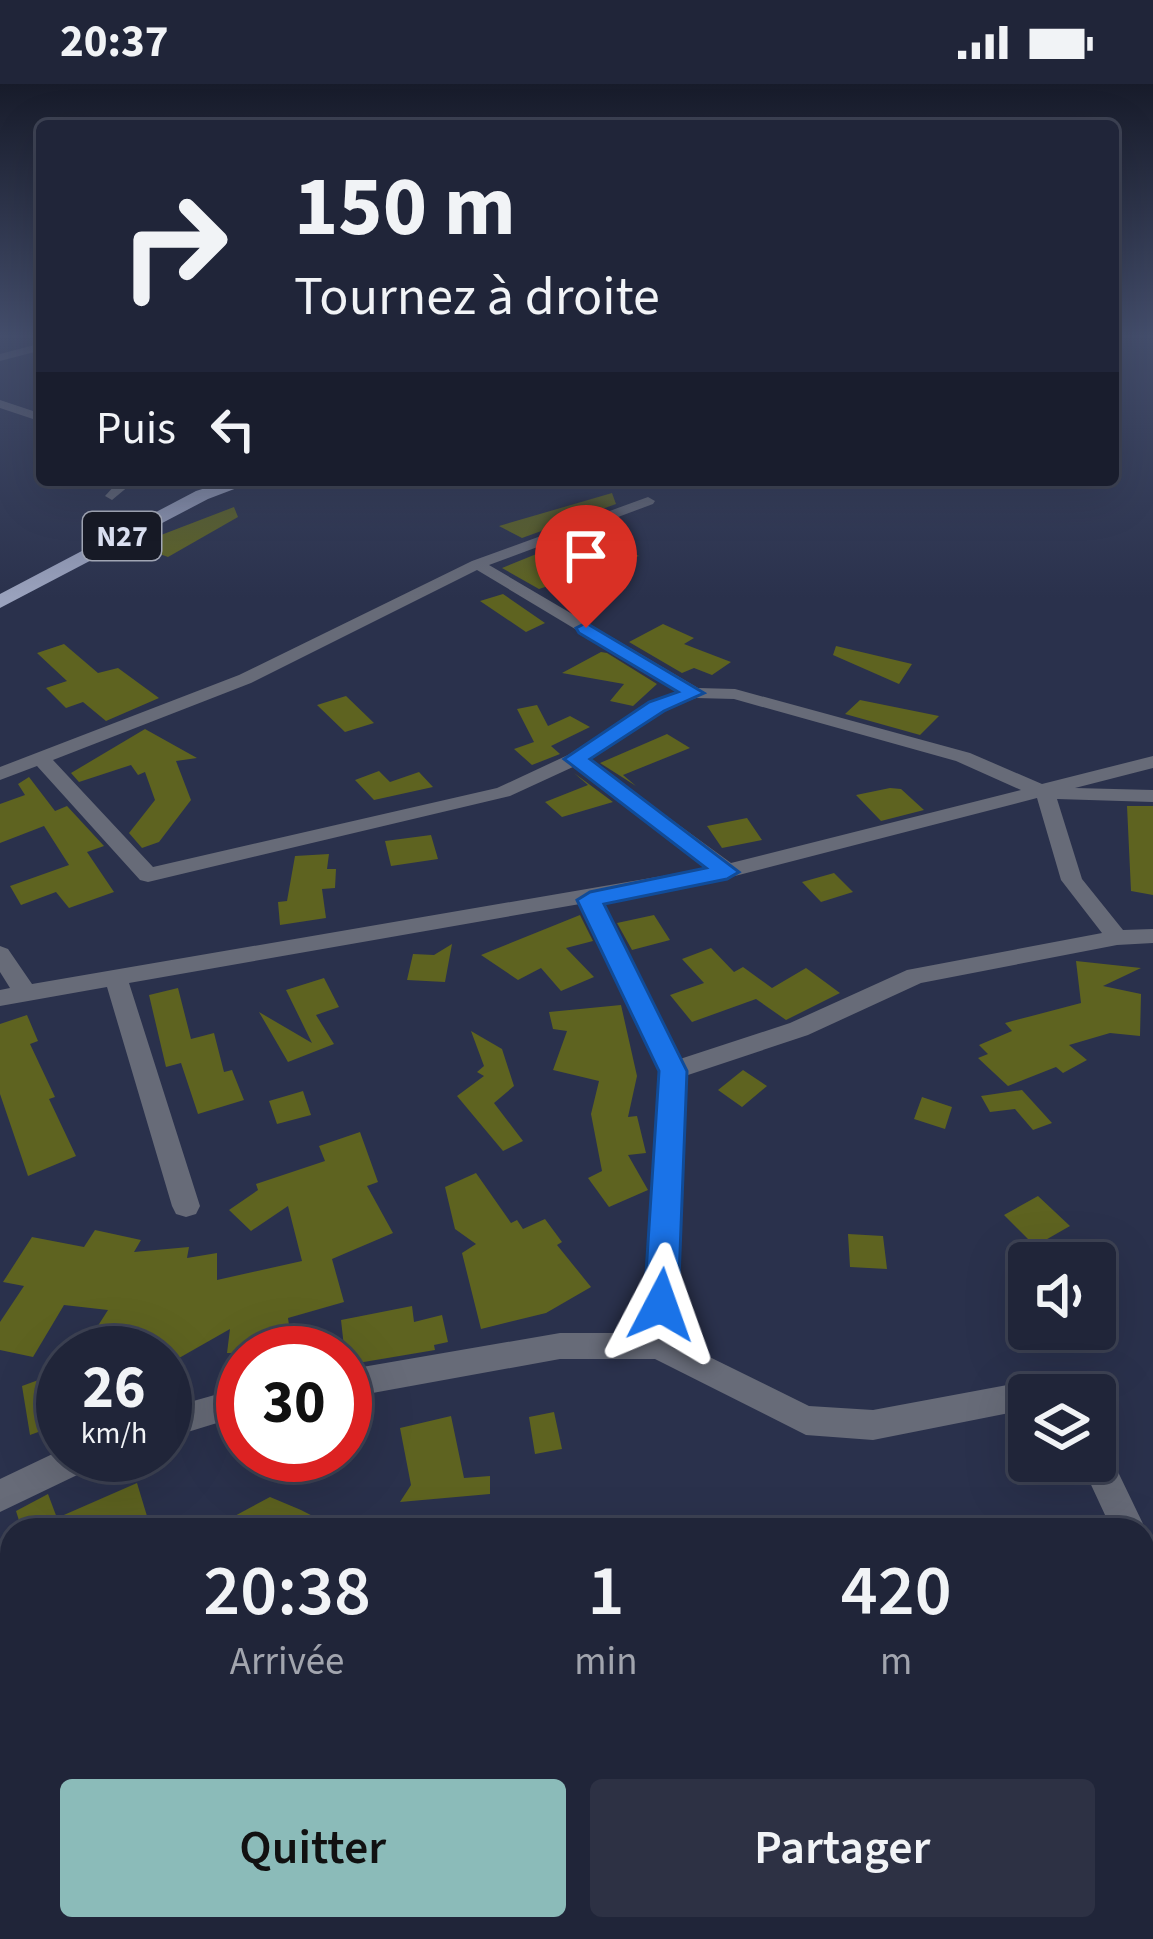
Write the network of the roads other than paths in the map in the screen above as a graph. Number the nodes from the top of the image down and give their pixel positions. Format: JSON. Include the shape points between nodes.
{"nodes":[{"id":1,"x":123,"y":486,"type":"edge"},
{"id":2,"x":230,"y":486,"type":"edge"},
{"id":3,"x":112,"y":496,"type":"dead end"},
{"id":4,"x":648,"y":501,"type":"dead end"},
{"id":5,"x":477,"y":564,"type":"junction"},
{"id":6,"x":0,"y":602,"type":"edge"},
{"id":7,"x":694,"y":693,"type":"junction"},
{"id":8,"x":575,"y":759,"type":"junction"},
{"id":9,"x":43,"y":761,"type":"junction"},
{"id":10,"x":1153,"y":761,"type":"edge"},
{"id":11,"x":0,"y":774,"type":"edge"},
{"id":12,"x":1045,"y":794,"type":"junction"},
{"id":13,"x":1153,"y":796,"type":"edge"},
{"id":14,"x":727,"y":872,"type":"junction"},
{"id":15,"x":590,"y":900,"type":"junction"},
{"id":16,"x":1153,"y":937,"type":"edge"},
{"id":17,"x":1117,"y":938,"type":"junction"},
{"id":18,"x":0,"y":955,"type":"edge"},
{"id":19,"x":116,"y":979,"type":"junction"},
{"id":20,"x":26,"y":994,"type":"junction"},
{"id":21,"x":0,"y":998,"type":"edge"},
{"id":22,"x":673,"y":1071,"type":"junction"},
{"id":23,"x":186,"y":1206,"type":"dead end"},
{"id":24,"x":658,"y":1346,"type":"junction"},
{"id":25,"x":372,"y":1379,"type":"edge"},
{"id":26,"x":1008,"y":1399,"type":"edge"},
{"id":27,"x":36,"y":1479,"type":"edge"},
{"id":28,"x":1106,"y":1482,"type":"edge"},
{"id":29,"x":0,"y":1496,"type":"edge"},
{"id":30,"x":1123,"y":1518,"type":"edge"}],
"edges":[{"from":1,"to":3,"type":"street"},
{"from":2,"to":6,"type":"main road","number":"N27"},
{"from":4,"to":5,"type":"street"},
{"from":5,"to":7,"type":"street"},
{"from":5,"to":9,"type":"street","via":[[245,679]]},
{"from":7,"to":8,"type":"street","via":[[656,706]]},
{"from":7,"to":12,"type":"street","via":[[735,694],[963,757]]},
{"from":8,"to":9,"type":"street","via":[[503,792],[148,874]]},
{"from":8,"to":14,"type":"street"},
{"from":9,"to":11,"type":"street"},
{"from":10,"to":12,"type":"street"},
{"from":12,"to":13,"type":"street"},
{"from":12,"to":14,"type":"street"},
{"from":12,"to":17,"type":"street","via":[[1072,880]]},
{"from":14,"to":15,"type":"street"},
{"from":15,"to":19,"type":"street"},
{"from":15,"to":22,"type":"street"},
{"from":16,"to":17,"type":"street"},
{"from":17,"to":22,"type":"street","via":[[915,976],[800,1029]]},
{"from":18,"to":20,"type":"street"},
{"from":19,"to":20,"type":"street"},
{"from":19,"to":23,"type":"street"},
{"from":20,"to":21,"type":"street"},
{"from":22,"to":24,"type":"street"},
{"from":24,"to":25,"type":"street","via":[[560,1346]]},
{"from":24,"to":26,"type":"street","via":[[806,1420],[873,1424]]},
{"from":27,"to":29,"type":"street"},
{"from":28,"to":30,"type":"street"}]}
